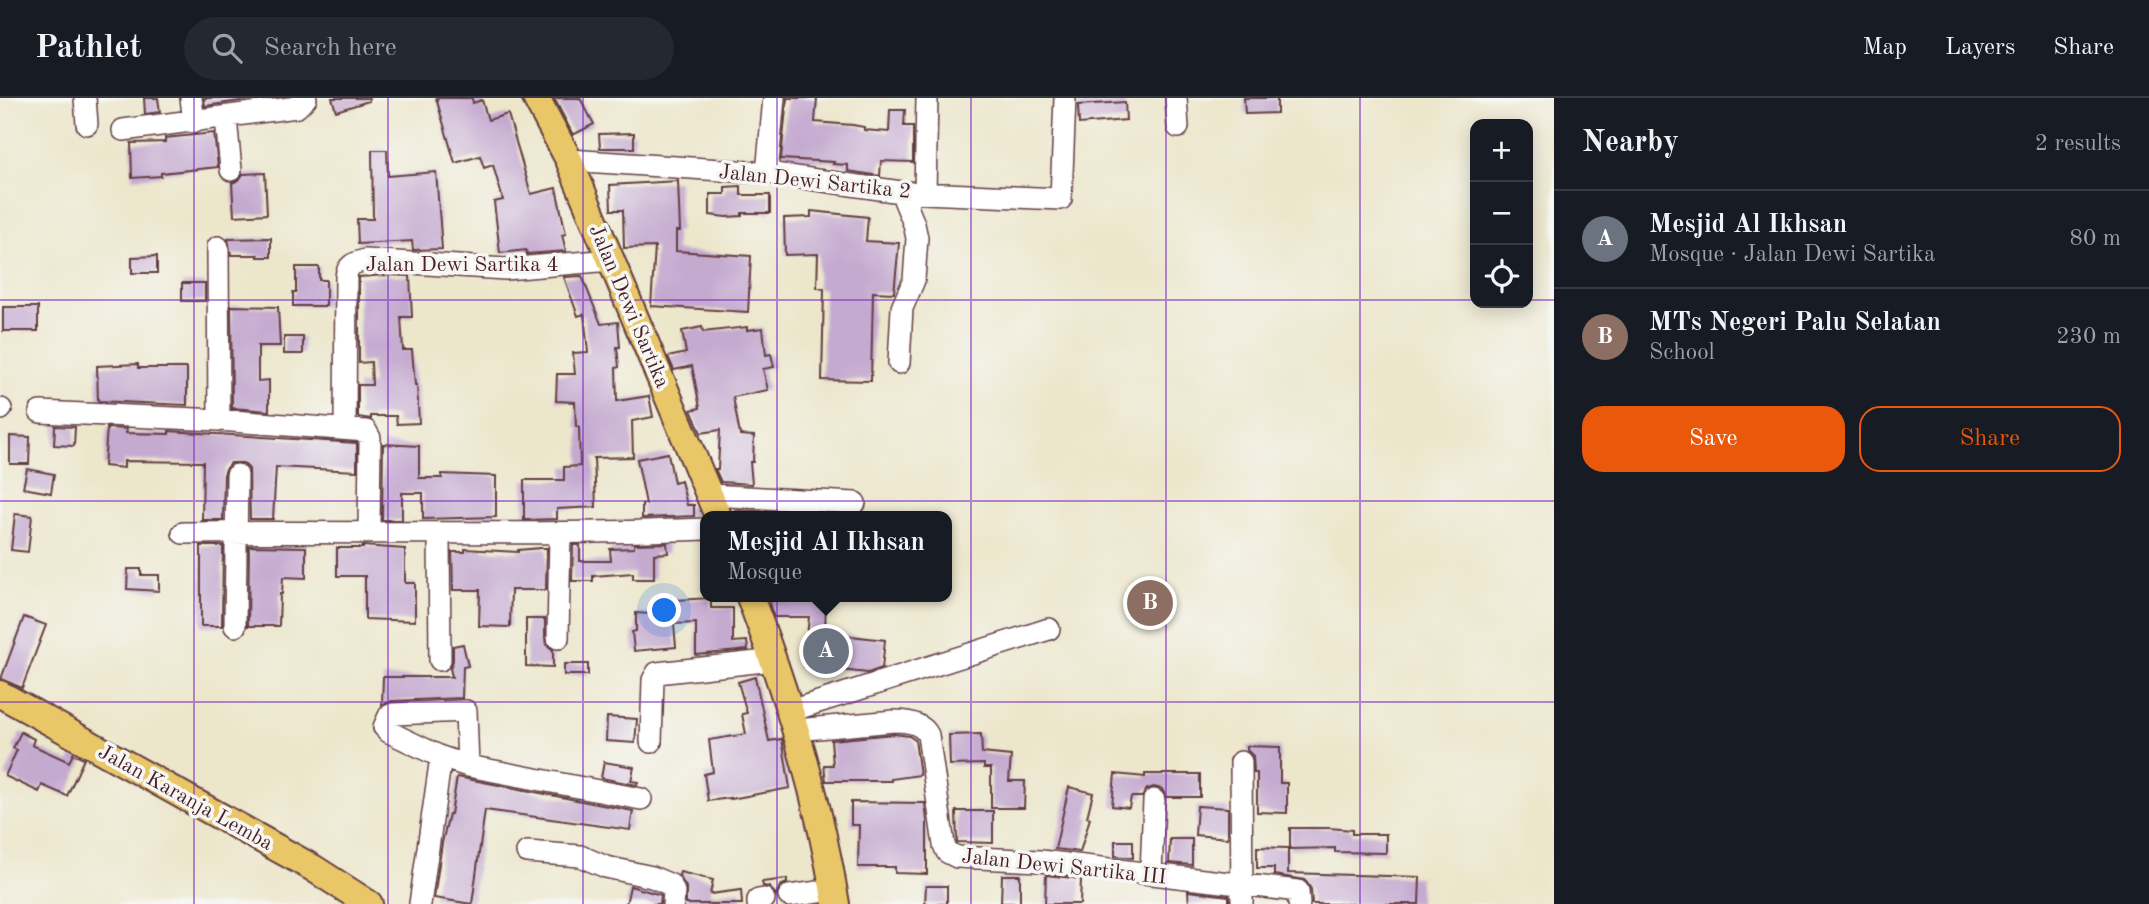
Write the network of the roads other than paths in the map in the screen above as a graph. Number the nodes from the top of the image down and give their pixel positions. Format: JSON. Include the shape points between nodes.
{"nodes":[{"id":1,"x":85,"y":98,"type":"edge"},
{"id":2,"x":191,"y":98,"type":"edge"},
{"id":3,"x":306,"y":98,"type":"edge"},
{"id":4,"x":536,"y":98,"type":"edge"},
{"id":5,"x":774,"y":98,"type":"edge"},
{"id":6,"x":927,"y":98,"type":"edge"},
{"id":7,"x":1065,"y":98,"type":"edge"},
{"id":8,"x":1176,"y":98,"type":"edge"},
{"id":9,"x":226,"y":118,"type":"junction"},
{"id":10,"x":194,"y":122,"type":"junction"},
{"id":11,"x":87,"y":124,"type":"dead end"},
{"id":12,"x":1178,"y":127,"type":"dead end"},
{"id":13,"x":123,"y":130,"type":"dead end"},
{"id":14,"x":569,"y":160,"type":"junction"},
{"id":15,"x":231,"y":170,"type":"dead end"},
{"id":16,"x":766,"y":173,"type":"junction"},
{"id":17,"x":901,"y":192,"type":"junction"},
{"id":18,"x":925,"y":192,"type":"junction"},
{"id":19,"x":218,"y":247,"type":"dead end"},
{"id":20,"x":611,"y":260,"type":"junction"},
{"id":21,"x":899,"y":363,"type":"dead end"},
{"id":22,"x":40,"y":412,"type":"dead end"},
{"id":23,"x":219,"y":420,"type":"junction"},
{"id":24,"x":345,"y":428,"type":"junction"},
{"id":25,"x":237,"y":475,"type":"dead end"},
{"id":26,"x":855,"y":503,"type":"dead end"},
{"id":27,"x":714,"y":506,"type":"edge"},
{"id":28,"x":700,"y":529,"type":"edge"},
{"id":29,"x":369,"y":531,"type":"junction"},
{"id":30,"x":183,"y":533,"type":"dead end"},
{"id":31,"x":236,"y":533,"type":"junction"},
{"id":32,"x":560,"y":533,"type":"junction"},
{"id":33,"x":439,"y":534,"type":"junction"},
{"id":34,"x":752,"y":602,"type":"edge"},
{"id":35,"x":235,"y":626,"type":"dead end"},
{"id":36,"x":1049,"y":629,"type":"dead end"},
{"id":37,"x":558,"y":638,"type":"dead end"},
{"id":38,"x":440,"y":660,"type":"dead end"},
{"id":39,"x":774,"y":660,"type":"junction"},
{"id":40,"x":0,"y":694,"type":"edge"},
{"id":41,"x":793,"y":721,"type":"junction"},
{"id":42,"x":651,"y":742,"type":"dead end"},
{"id":43,"x":441,"y":757,"type":"junction"},
{"id":44,"x":1241,"y":762,"type":"dead end"},
{"id":45,"x":468,"y":766,"type":"junction"},
{"id":46,"x":640,"y":799,"type":"dead end"},
{"id":47,"x":1153,"y":800,"type":"dead end"},
{"id":48,"x":527,"y":852,"type":"dead end"},
{"id":49,"x":1151,"y":873,"type":"junction"},
{"id":50,"x":1242,"y":894,"type":"edge"},
{"id":51,"x":789,"y":896,"type":"dead end"},
{"id":52,"x":834,"y":897,"type":"edge"},
{"id":53,"x":357,"y":901,"type":"edge"},
{"id":54,"x":420,"y":904,"type":"edge"},
{"id":55,"x":673,"y":904,"type":"edge"},
{"id":56,"x":1299,"y":904,"type":"edge"}],
"edges":[{"from":1,"to":11,"type":"street"},
{"from":2,"to":10,"type":"street"},
{"from":3,"to":9,"type":"street","via":[[298,107]]},
{"from":4,"to":14,"type":"main road","name":"Jalan Dewi Sartika"},
{"from":5,"to":16,"type":"street"},
{"from":6,"to":18,"type":"street"},
{"from":7,"to":18,"type":"street","name":"Jalan Dewi Sartika 2","via":[[1061,199]]},
{"from":8,"to":12,"type":"street"},
{"from":9,"to":10,"type":"street"},
{"from":9,"to":15,"type":"street"},
{"from":10,"to":13,"type":"street"},
{"from":14,"to":16,"type":"street","name":"Jalan Dewi Sartika 2"},
{"from":14,"to":20,"type":"main road","name":"Jalan Dewi Sartika"},
{"from":16,"to":17,"type":"street","name":"Jalan Dewi Sartika 2"},
{"from":17,"to":18,"type":"street","name":"Jalan Dewi Sartika 2"},
{"from":17,"to":21,"type":"street","via":[[917,238],[913,287],[902,308]]},
{"from":19,"to":23,"type":"street"},
{"from":20,"to":24,"type":"street","name":"Jalan Dewi Sartika 4","via":[[505,269],[365,260],[353,264],[346,277]]},
{"from":20,"to":27,"type":"main road","name":"Jalan Dewi Sartika"},
{"from":22,"to":23,"type":"street"},
{"from":23,"to":24,"type":"street"},
{"from":24,"to":29,"type":"street","via":[[369,435]]},
{"from":25,"to":31,"type":"street"},
{"from":26,"to":27,"type":"street"},
{"from":28,"to":32,"type":"street"},
{"from":29,"to":31,"type":"street"},
{"from":29,"to":33,"type":"street"},
{"from":30,"to":31,"type":"street"},
{"from":31,"to":35,"type":"street"},
{"from":32,"to":33,"type":"street"},
{"from":32,"to":37,"type":"street"},
{"from":33,"to":38,"type":"street"},
{"from":34,"to":39,"type":"main road"},
{"from":36,"to":41,"type":"street"},
{"from":39,"to":41,"type":"main road"},
{"from":39,"to":42,"type":"street","via":[[657,673]]},
{"from":40,"to":53,"type":"main road","name":"Jalan Karanja Lemba","via":[[302,862]]},
{"from":41,"to":49,"type":"street","name":"Jalan Dewi Sartika III","via":[[894,721],[925,729],[944,845],[957,857]]},
{"from":41,"to":52,"type":"main road"},
{"from":43,"to":45,"type":"street"},
{"from":43,"to":45,"type":"street","via":[[389,732],[384,727],[388,717],[466,711]]},
{"from":43,"to":54,"type":"street"},
{"from":44,"to":50,"type":"street"},
{"from":45,"to":46,"type":"street"},
{"from":47,"to":49,"type":"street"},
{"from":48,"to":55,"type":"street","via":[[580,856],[652,877],[671,885]]},
{"from":49,"to":50,"type":"street","name":"Jalan Dewi Sartika III"},
{"from":50,"to":56,"type":"street","name":"Jalan Dewi Sartika III","via":[[1298,891]]},
{"from":51,"to":52,"type":"street"}]}
